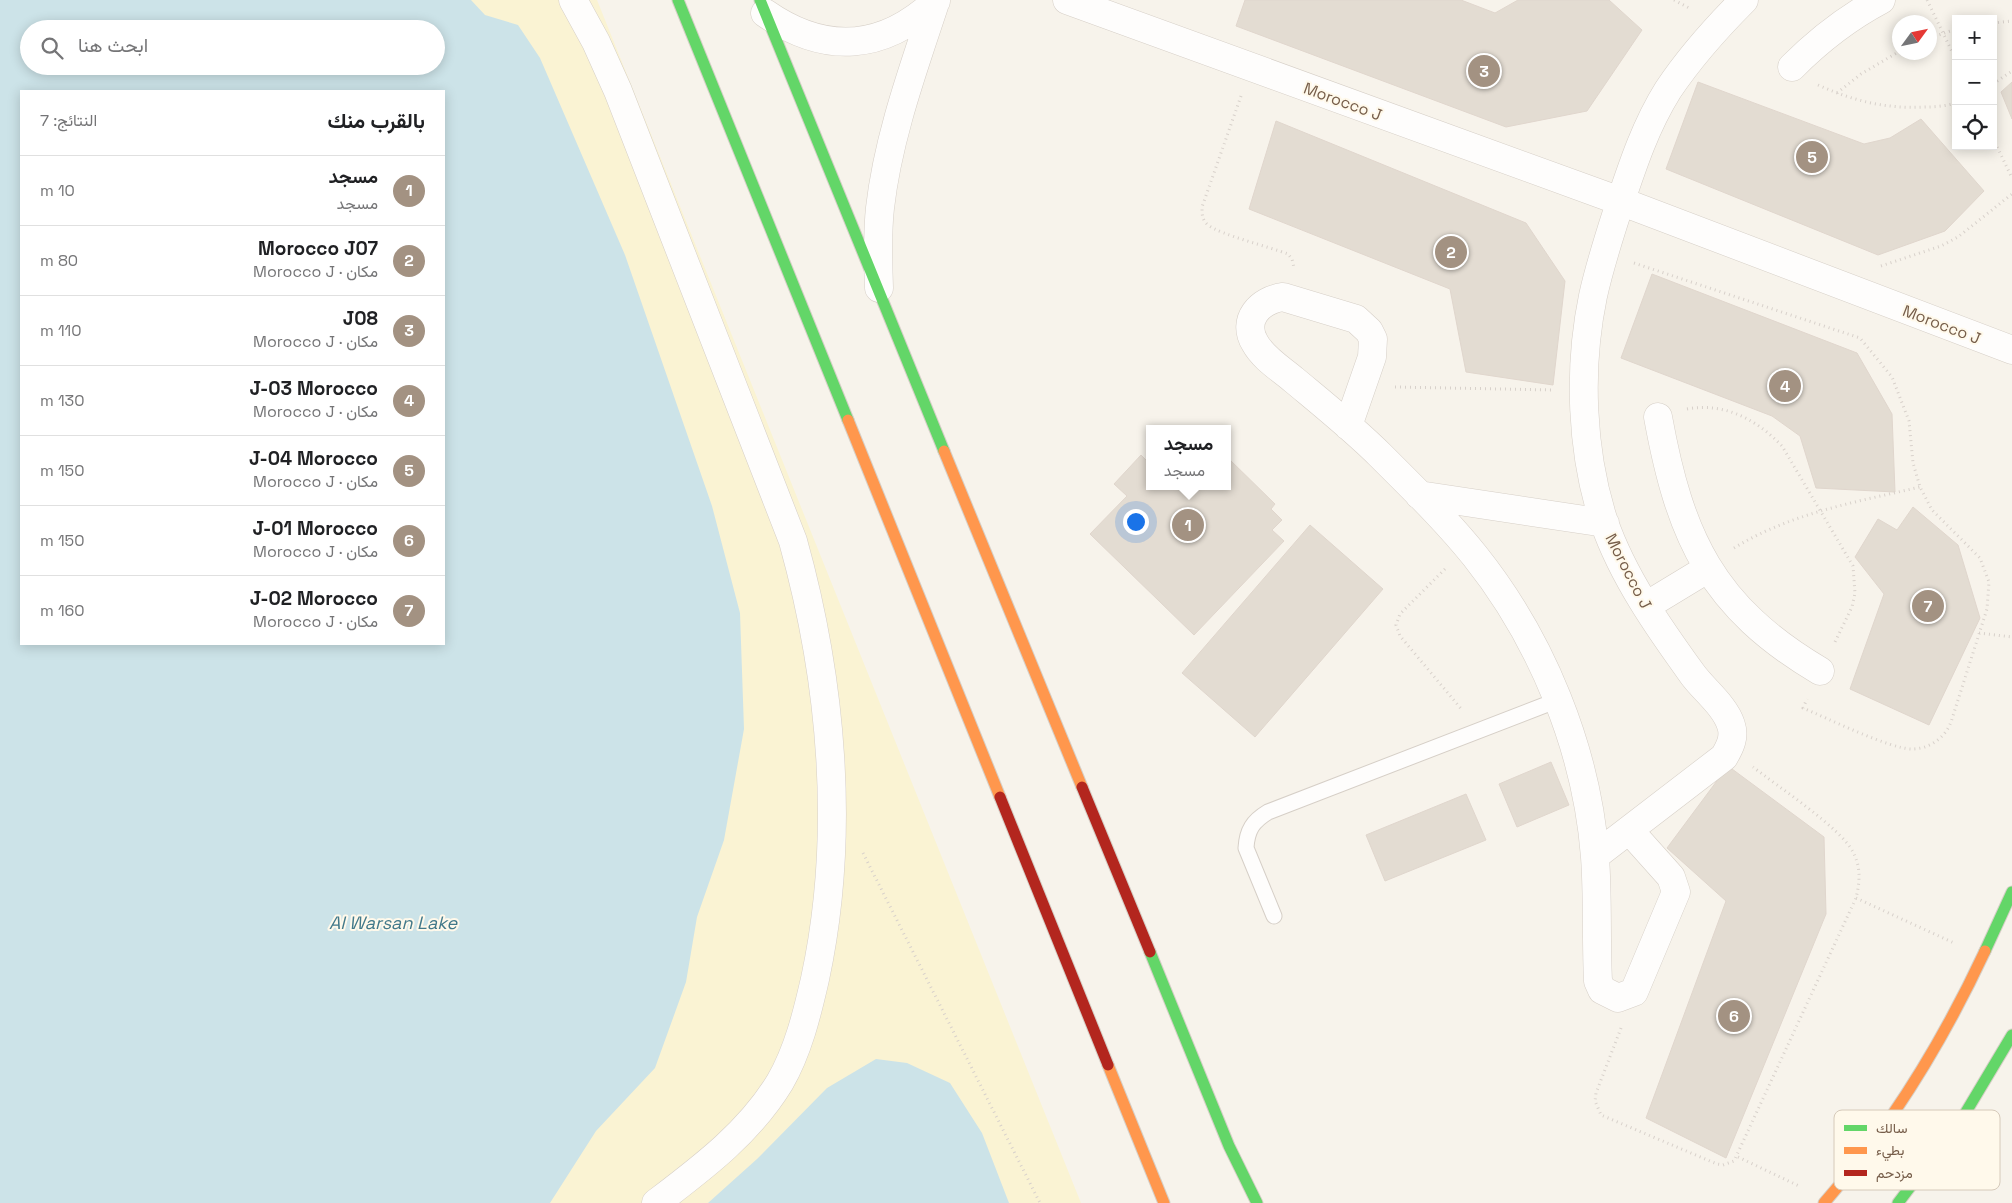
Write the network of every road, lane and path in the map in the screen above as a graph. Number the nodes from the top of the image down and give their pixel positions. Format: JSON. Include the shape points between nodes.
{"nodes":[{"id":1,"x":573,"y":0,"type":"edge"},
{"id":2,"x":678,"y":0,"type":"edge"},
{"id":3,"x":1067,"y":0,"type":"edge"},
{"id":4,"x":1744,"y":0,"type":"edge"},
{"id":5,"x":1881,"y":0,"type":"edge"},
{"id":6,"x":1927,"y":0,"type":"edge"},
{"id":7,"x":936,"y":1,"type":"edge"},
{"id":8,"x":762,"y":7,"type":"edge"},
{"id":9,"x":2012,"y":21,"type":"edge"},
{"id":10,"x":1997,"y":23,"type":"edge"},
{"id":11,"x":1952,"y":31,"type":"edge"},
{"id":12,"x":1943,"y":32,"type":"junction"},
{"id":13,"x":1937,"y":35,"type":"edge"},
{"id":14,"x":1952,"y":51,"type":"edge"},
{"id":15,"x":1892,"y":56,"type":"edge"},
{"id":16,"x":1252,"y":67,"type":"junction"},
{"id":17,"x":1792,"y":67,"type":"joint"},
{"id":18,"x":2012,"y":72,"type":"edge"},
{"id":19,"x":1997,"y":81,"type":"edge"},
{"id":20,"x":1837,"y":93,"type":"junction"},
{"id":21,"x":1952,"y":103,"type":"edge"},
{"id":22,"x":1997,"y":146,"type":"edge"},
{"id":23,"x":2012,"y":178,"type":"edge"},
{"id":24,"x":2012,"y":194,"type":"edge"},
{"id":25,"x":1620,"y":201,"type":"junction"},
{"id":26,"x":1603,"y":253,"type":"junction"},
{"id":27,"x":1842,"y":286,"type":"junction"},
{"id":28,"x":879,"y":290,"type":"junction"},
{"id":29,"x":1283,"y":297,"type":"junction"},
{"id":30,"x":2012,"y":350,"type":"edge"},
{"id":31,"x":1361,"y":387,"type":"junction"},
{"id":32,"x":1584,"y":390,"type":"junction"},
{"id":33,"x":1658,"y":417,"type":"joint"},
{"id":34,"x":1348,"y":426,"type":"junction"},
{"id":35,"x":1920,"y":487,"type":"junction"},
{"id":36,"x":1419,"y":495,"type":"junction"},
{"id":37,"x":1820,"y":510,"type":"junction"},
{"id":38,"x":1605,"y":522,"type":"junction"},
{"id":39,"x":1467,"y":547,"type":"junction"},
{"id":40,"x":1707,"y":568,"type":"junction"},
{"id":41,"x":1646,"y":606,"type":"junction"},
{"id":42,"x":1979,"y":633,"type":"junction"},
{"id":43,"x":2012,"y":637,"type":"edge"},
{"id":44,"x":1820,"y":671,"type":"junction"},
{"id":45,"x":1558,"y":700,"type":"junction"},
{"id":46,"x":1479,"y":730,"type":"junction"},
{"id":47,"x":1729,"y":748,"type":"junction"},
{"id":48,"x":1630,"y":830,"type":"junction"},
{"id":49,"x":863,"y":852,"type":"dead end"},
{"id":50,"x":1595,"y":856,"type":"junction"},
{"id":51,"x":2012,"y":892,"type":"edge"},
{"id":52,"x":1856,"y":898,"type":"junction"},
{"id":53,"x":1274,"y":916,"type":"dead end"},
{"id":54,"x":1984,"y":957,"type":"junction"},
{"id":55,"x":1634,"y":992,"type":"junction"},
{"id":56,"x":2012,"y":1036,"type":"edge"},
{"id":57,"x":1897,"y":1110,"type":"edge"},
{"id":58,"x":1967,"y":1110,"type":"edge"},
{"id":59,"x":1738,"y":1157,"type":"junction"},
{"id":60,"x":1834,"y":1190,"type":"edge"},
{"id":61,"x":1908,"y":1190,"type":"edge"},
{"id":62,"x":1825,"y":1201,"type":"edge"},
{"id":63,"x":656,"y":1203,"type":"edge"},
{"id":64,"x":1040,"y":1203,"type":"edge"},
{"id":65,"x":1164,"y":1203,"type":"edge"},
{"id":66,"x":1257,"y":1203,"type":"edge"},
{"id":67,"x":1898,"y":1203,"type":"edge"}],
"edges":[{"from":1,"to":63,"type":"street","via":[[618,91],[793,541],[818,650],[827,718],[832,844],[828,896],[810,1002],[794,1053],[780,1082],[742,1131]]},
{"from":2,"to":65,"type":"street"},
{"from":3,"to":16,"type":"street","name":"Morocco J"},
{"from":4,"to":25,"type":"street","name":"Morocco J","via":[[1690,58],[1668,91],[1633,163]]},
{"from":5,"to":17,"type":"street","via":[[1838,26]]},
{"from":6,"to":12,"type":"path"},
{"from":7,"to":8,"type":"street","via":[[898,30],[853,42],[829,42],[806,36],[785,27]]},
{"from":7,"to":28,"type":"street","via":[[886,167],[880,208]]},
{"from":8,"to":28,"type":"street"},
{"from":9,"to":10,"type":"path"},
{"from":11,"to":12,"type":"path"},
{"from":12,"to":13,"type":"path"},
{"from":12,"to":14,"type":"path"},
{"from":15,"to":20,"type":"path"},
{"from":16,"to":25,"type":"street","name":"Morocco J"},
{"from":16,"to":29,"type":"path","via":[[1202,214],[1209,225],[1292,258],[1294,273]]},
{"from":17,"to":20,"type":"path"},
{"from":18,"to":19,"type":"path"},
{"from":20,"to":21,"type":"path","via":[[1872,105],[1901,108]]},
{"from":22,"to":23,"type":"path"},
{"from":24,"to":27,"type":"path","via":[[1958,237],[1941,246],[1897,259]]},
{"from":25,"to":26,"type":"street","name":"Morocco J"},
{"from":25,"to":27,"type":"street","name":"Morocco J"},
{"from":26,"to":32,"type":"street","name":"Morocco J","via":[[1591,307]]},
{"from":26,"to":35,"type":"path","via":[[1860,338],[1892,377],[1903,401]]},
{"from":27,"to":30,"type":"street","name":"Morocco J"},
{"from":28,"to":66,"type":"street","via":[[1229,1146]]},
{"from":29,"to":31,"type":"street","via":[[1364,324],[1373,339],[1373,348]]},
{"from":29,"to":34,"type":"street","via":[[1272,298],[1254,312],[1250,333],[1254,343]]},
{"from":31,"to":32,"type":"path"},
{"from":31,"to":34,"type":"street"},
{"from":32,"to":38,"type":"street","name":"Morocco J","via":[[1592,471]]},
{"from":33,"to":37,"type":"path","via":[[1685,409],[1712,408],[1749,419],[1768,431],[1782,446]]},
{"from":33,"to":40,"type":"street","via":[[1671,480]]},
{"from":34,"to":36,"type":"street"},
{"from":35,"to":37,"type":"path"},
{"from":35,"to":42,"type":"path","via":[[1932,510],[1970,547],[1986,570],[1989,596]]},
{"from":36,"to":38,"type":"street"},
{"from":36,"to":39,"type":"street"},
{"from":37,"to":40,"type":"path","via":[[1764,531]]},
{"from":37,"to":44,"type":"path","via":[[1853,566],[1855,593],[1852,607]]},
{"from":38,"to":41,"type":"street","name":"Morocco J"},
{"from":39,"to":45,"type":"street","via":[[1500,590]]},
{"from":39,"to":46,"type":"path","via":[[1400,614],[1396,625],[1400,636]]},
{"from":40,"to":41,"type":"street"},
{"from":40,"to":44,"type":"street","via":[[1726,595],[1772,640]]},
{"from":41,"to":47,"type":"street","name":"Morocco J","via":[[1695,678],[1729,719],[1732,728]]},
{"from":42,"to":43,"type":"path"},
{"from":42,"to":44,"type":"path","via":[[1948,729],[1937,741],[1922,748],[1902,748],[1803,708]]},
{"from":45,"to":46,"type":"lane"},
{"from":45,"to":50,"type":"street","via":[[1581,777]]},
{"from":46,"to":53,"type":"lane","via":[[1258,817],[1248,831],[1246,848]]},
{"from":47,"to":48,"type":"street","via":[[1724,757]]},
{"from":47,"to":52,"type":"path","via":[[1847,842],[1858,863]]},
{"from":48,"to":50,"type":"street"},
{"from":48,"to":55,"type":"street","via":[[1671,877],[1676,892]]},
{"from":49,"to":64,"type":"path"},
{"from":50,"to":55,"type":"street","via":[[1598,981],[1602,990],[1618,998]]},
{"from":51,"to":54,"type":"street"},
{"from":52,"to":54,"type":"path"},
{"from":52,"to":59,"type":"path"},
{"from":54,"to":57,"type":"street","via":[[1944,1037]]},
{"from":55,"to":59,"type":"path","via":[[1596,1093],[1597,1109],[1608,1120],[1717,1164],[1729,1164]]},
{"from":56,"to":58,"type":"street"},
{"from":59,"to":62,"type":"path"},
{"from":60,"to":62,"type":"street"},
{"from":61,"to":67,"type":"street"}]}
